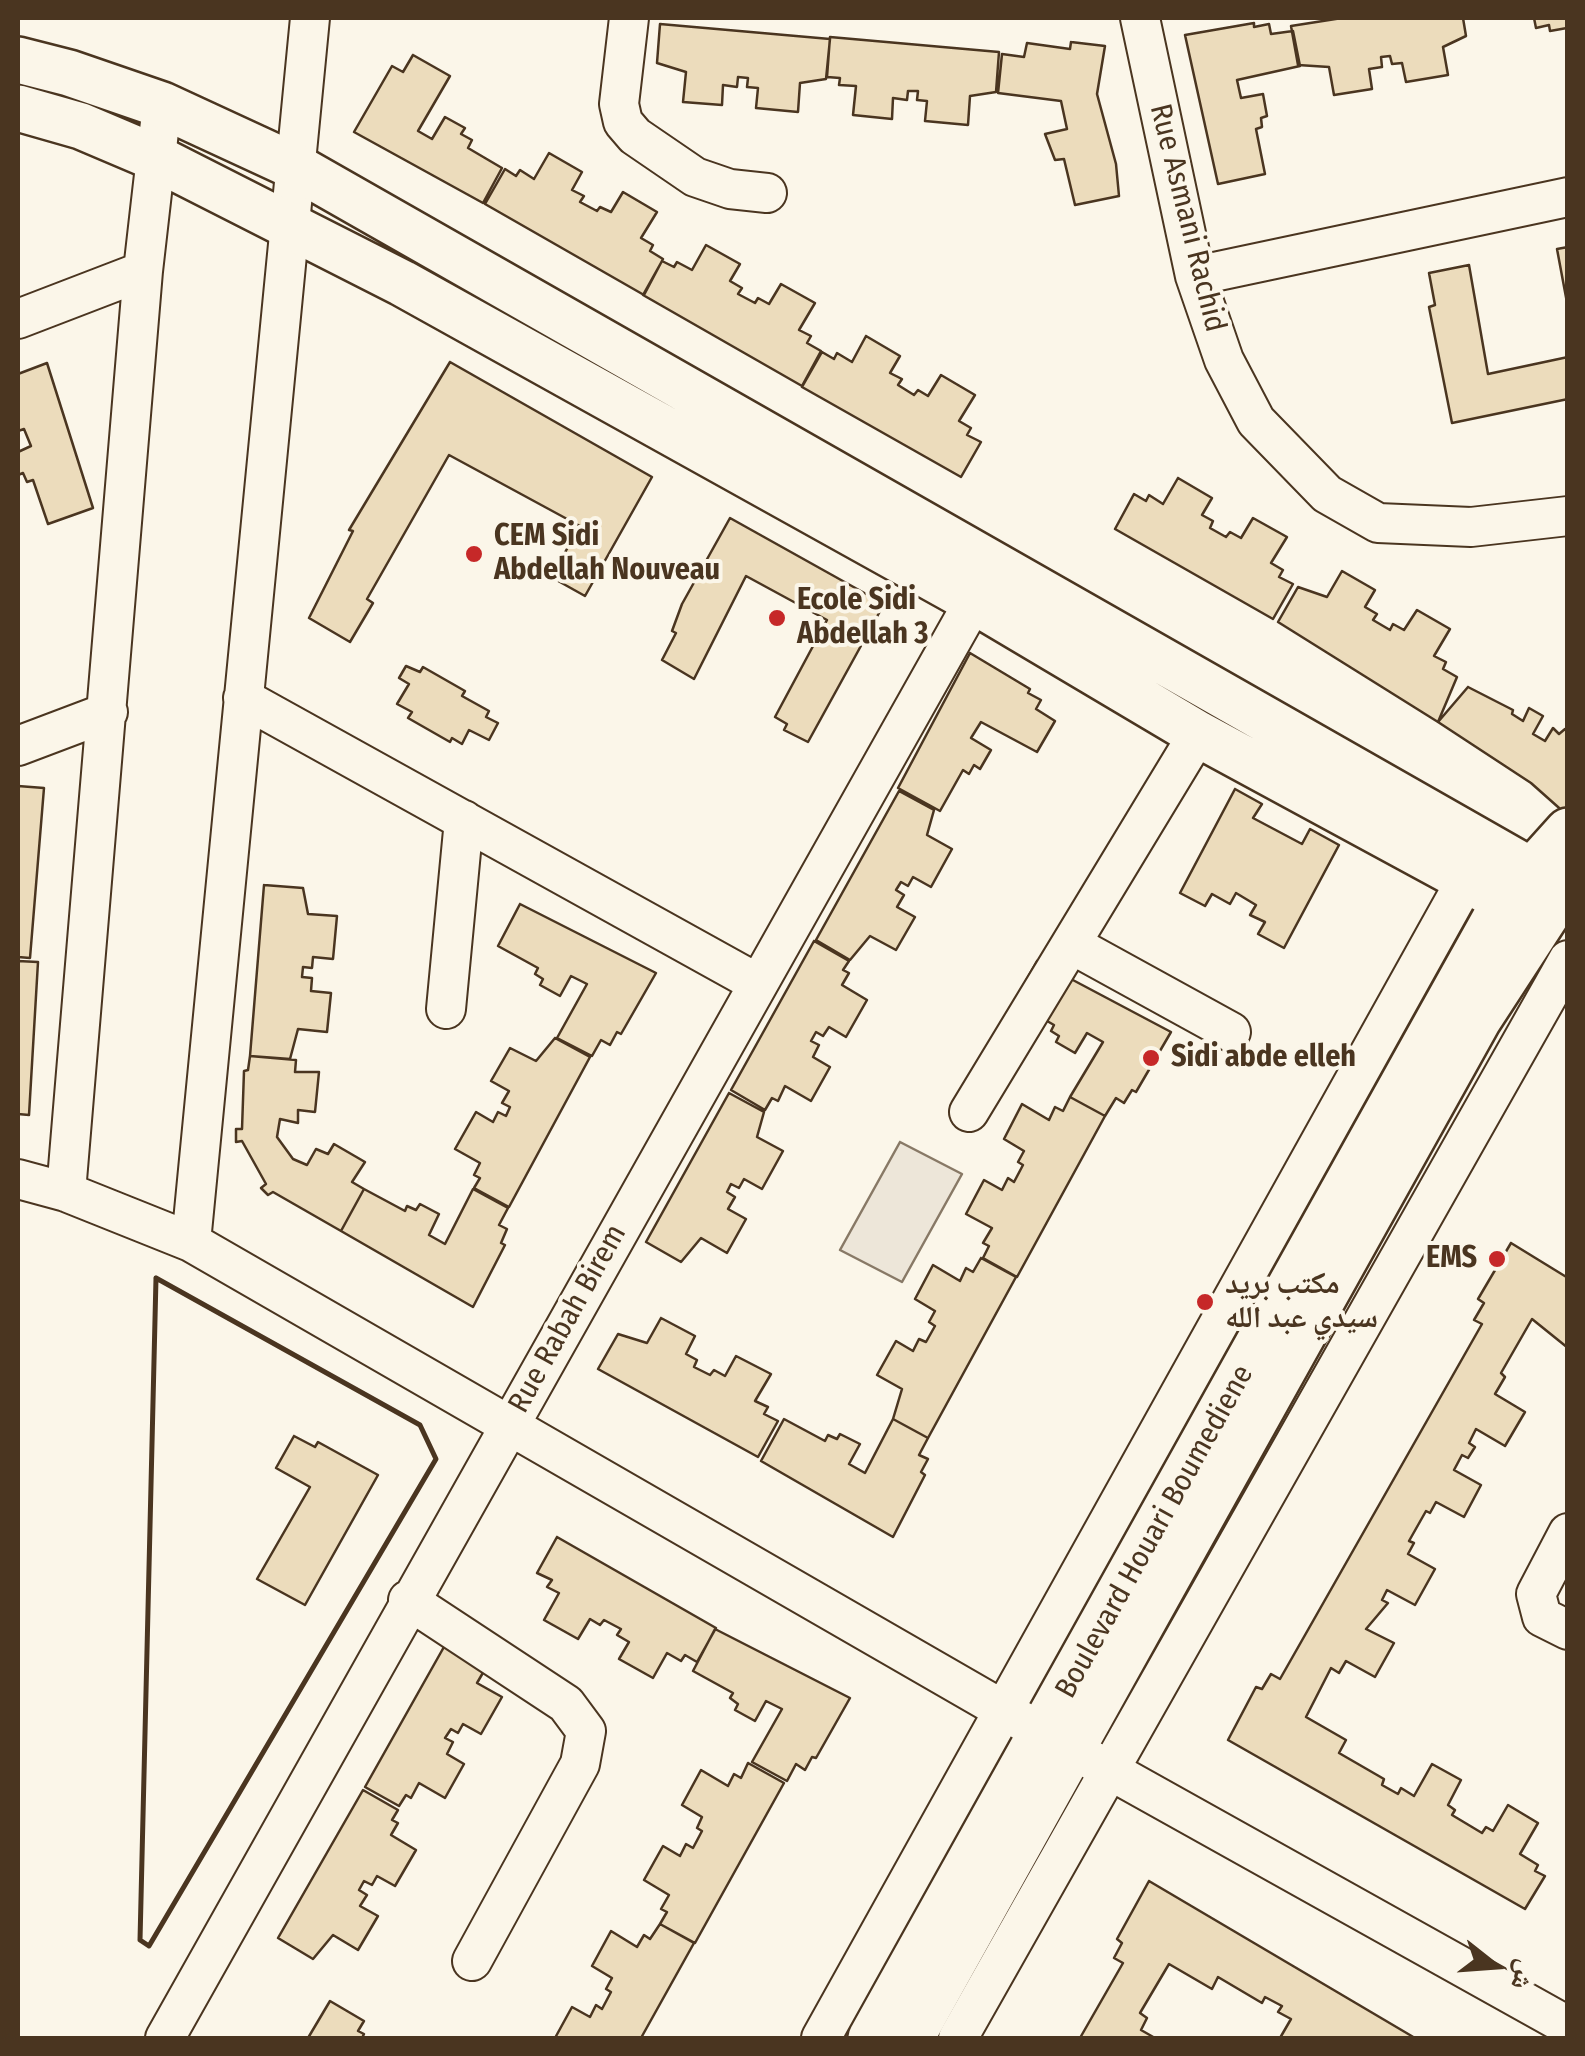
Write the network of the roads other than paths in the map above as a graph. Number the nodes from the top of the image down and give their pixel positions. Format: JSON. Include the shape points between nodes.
{"nodes":[{"id":1,"x":310,"y":18,"type":"edge"},
{"id":2,"x":629,"y":18,"type":"edge"},
{"id":3,"x":1140,"y":18,"type":"edge"},
{"id":4,"x":18,"y":60,"type":"edge"},
{"id":5,"x":162,"y":105,"type":"junction"},
{"id":6,"x":18,"y":108,"type":"edge"},
{"id":7,"x":154,"y":158,"type":"junction"},
{"id":8,"x":294,"y":166,"type":"junction"},
{"id":9,"x":767,"y":193,"type":"dead end"},
{"id":10,"x":1568,"y":197,"type":"edge"},
{"id":11,"x":288,"y":223,"type":"junction"},
{"id":12,"x":143,"y":271,"type":"junction"},
{"id":13,"x":1195,"y":276,"type":"junction"},
{"id":14,"x":18,"y":319,"type":"edge"},
{"id":15,"x":1568,"y":516,"type":"edge"},
{"id":16,"x":974,"y":601,"type":"junction"},
{"id":17,"x":243,"y":698,"type":"junction"},
{"id":18,"x":108,"y":712,"type":"junction"},
{"id":19,"x":1198,"y":734,"type":"junction"},
{"id":20,"x":18,"y":746,"type":"edge"},
{"id":21,"x":464,"y":820,"type":"junction"},
{"id":22,"x":1568,"y":831,"type":"edge"},
{"id":23,"x":1466,"y":880,"type":"junction"},
{"id":24,"x":1549,"y":899,"type":"edge"},
{"id":25,"x":1070,"y":944,"type":"junction"},
{"id":26,"x":1568,"y":960,"type":"edge"},
{"id":27,"x":757,"y":983,"type":"junction"},
{"id":28,"x":446,"y":1010,"type":"dead end"},
{"id":29,"x":1231,"y":1032,"type":"dead end"},
{"id":30,"x":969,"y":1112,"type":"dead end"},
{"id":31,"x":18,"y":1179,"type":"edge"},
{"id":32,"x":66,"y":1192,"type":"junction"},
{"id":33,"x":191,"y":1242,"type":"junction"},
{"id":34,"x":510,"y":1424,"type":"junction"},
{"id":35,"x":1568,"y":1532,"type":"edge"},
{"id":36,"x":408,"y":1600,"type":"junction"},
{"id":37,"x":1568,"y":1630,"type":"edge"},
{"id":38,"x":1005,"y":1711,"type":"junction"},
{"id":39,"x":1077,"y":1752,"type":"junction"},
{"id":40,"x":472,"y":1962,"type":"dead end"},
{"id":41,"x":1568,"y":2026,"type":"edge"},
{"id":42,"x":165,"y":2038,"type":"edge"},
{"id":43,"x":821,"y":2038,"type":"edge"},
{"id":44,"x":871,"y":2038,"type":"edge"},
{"id":45,"x":910,"y":2038,"type":"edge"},
{"id":46,"x":958,"y":2038,"type":"edge"}],
"edges":[{"from":1,"to":8,"type":"street"},
{"from":2,"to":9,"type":"street","via":[[623,122],[695,177]]},
{"from":3,"to":13,"type":"street","name":"Rue Asmani Rachid"},
{"from":4,"to":5,"type":"main road"},
{"from":5,"to":7,"type":"street"},
{"from":5,"to":8,"type":"main road"},
{"from":6,"to":7,"type":"main road","via":[[82,126]]},
{"from":7,"to":11,"type":"main road"},
{"from":7,"to":12,"type":"street"},
{"from":8,"to":11,"type":"street"},
{"from":8,"to":24,"type":"main road"},
{"from":10,"to":13,"type":"street"},
{"from":11,"to":16,"type":"main road"},
{"from":11,"to":17,"type":"street"},
{"from":12,"to":14,"type":"street"},
{"from":12,"to":18,"type":"street"},
{"from":13,"to":15,"type":"street","name":"Rue Asmani Rachid","via":[[1224,360],[1256,421],[1327,494],[1378,523],[1425,528]]},
{"from":16,"to":19,"type":"main road"},
{"from":16,"to":27,"type":"street","name":"Rue Rabah Birem"},
{"from":17,"to":21,"type":"street"},
{"from":17,"to":33,"type":"street"},
{"from":18,"to":20,"type":"street"},
{"from":18,"to":32,"type":"street"},
{"from":19,"to":23,"type":"main road"},
{"from":19,"to":25,"type":"street"},
{"from":21,"to":27,"type":"street"},
{"from":21,"to":28,"type":"street"},
{"from":22,"to":24,"type":"main road","name":"Boulevard Houari Boumediene"},
{"from":23,"to":24,"type":"main road"},
{"from":23,"to":38,"type":"street"},
{"from":24,"to":39,"type":"main road","name":"Boulevard Houari Boumediene"},
{"from":25,"to":29,"type":"street"},
{"from":25,"to":30,"type":"street"},
{"from":26,"to":39,"type":"street"},
{"from":27,"to":34,"type":"street","name":"Rue Rabah Birem"},
{"from":31,"to":32,"type":"street"},
{"from":32,"to":33,"type":"street"},
{"from":33,"to":34,"type":"street"},
{"from":34,"to":36,"type":"street","name":"Rue Rabah Birem"},
{"from":34,"to":38,"type":"street"},
{"from":35,"to":37,"type":"street","via":[[1536,1594],[1542,1617]]},
{"from":36,"to":40,"type":"street","via":[[566,1704],[586,1731],[580,1764]]},
{"from":36,"to":42,"type":"street","name":"Rue Rabah Birem"},
{"from":38,"to":39,"type":"street"},
{"from":38,"to":43,"type":"street"},
{"from":39,"to":41,"type":"street"},
{"from":39,"to":44,"type":"main road","name":"Boulevard Houari Boumediene"},
{"from":39,"to":45,"type":"main road","name":"Boulevard Houari Boumediene"},
{"from":39,"to":46,"type":"street"}]}
